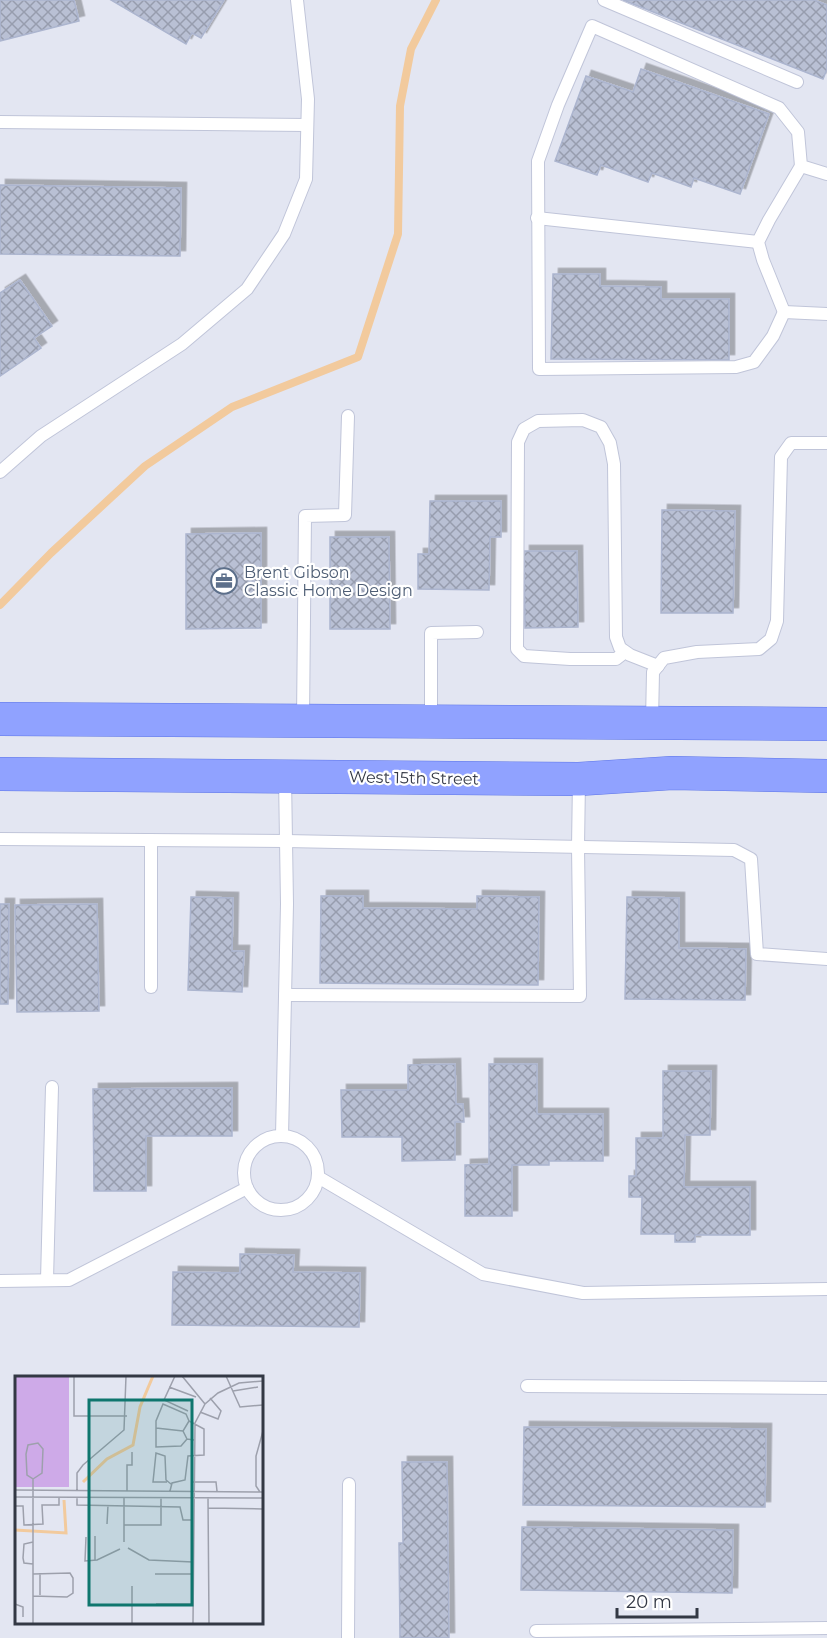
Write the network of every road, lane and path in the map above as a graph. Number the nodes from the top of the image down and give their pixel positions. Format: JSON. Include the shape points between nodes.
{"nodes":[{"id":1,"x":297,"y":0,"type":"edge"},
{"id":2,"x":604,"y":0,"type":"edge"},
{"id":3,"x":797,"y":82,"type":"dead end"},
{"id":4,"x":0,"y":122,"type":"edge"},
{"id":5,"x":307,"y":124,"type":"junction"},
{"id":6,"x":801,"y":166,"type":"junction"},
{"id":7,"x":827,"y":174,"type":"edge"},
{"id":8,"x":537,"y":218,"type":"junction"},
{"id":9,"x":758,"y":242,"type":"junction"},
{"id":10,"x":784,"y":312,"type":"junction"},
{"id":11,"x":827,"y":314,"type":"edge"},
{"id":12,"x":348,"y":416,"type":"dead end"},
{"id":13,"x":827,"y":443,"type":"edge"},
{"id":14,"x":0,"y":472,"type":"edge"},
{"id":15,"x":477,"y":632,"type":"dead end"},
{"id":16,"x":625,"y":652,"type":"junction"},
{"id":17,"x":658,"y":666,"type":"junction"},
{"id":18,"x":0,"y":718,"type":"edge"},
{"id":19,"x":303,"y":721,"type":"junction"},
{"id":20,"x":431,"y":722,"type":"junction"},
{"id":21,"x":652,"y":723,"type":"junction"},
{"id":22,"x":827,"y":724,"type":"edge"},
{"id":23,"x":0,"y":774,"type":"edge"},
{"id":24,"x":827,"y":776,"type":"edge"},
{"id":25,"x":285,"y":777,"type":"junction"},
{"id":26,"x":579,"y":779,"type":"junction"},
{"id":27,"x":0,"y":839,"type":"edge"},
{"id":28,"x":151,"y":840,"type":"junction"},
{"id":29,"x":286,"y":841,"type":"junction"},
{"id":30,"x":578,"y":847,"type":"junction"},
{"id":31,"x":827,"y":958,"type":"edge"},
{"id":32,"x":151,"y":987,"type":"dead end"},
{"id":33,"x":285,"y":995,"type":"junction"},
{"id":34,"x":52,"y":1087,"type":"dead end"},
{"id":35,"x":282,"y":1136,"type":"junction"},
{"id":36,"x":318,"y":1177,"type":"junction"},
{"id":37,"x":247,"y":1188,"type":"junction"},
{"id":38,"x":47,"y":1280,"type":"junction"},
{"id":39,"x":0,"y":1281,"type":"edge"},
{"id":40,"x":827,"y":1289,"type":"edge"},
{"id":41,"x":527,"y":1386,"type":"dead end"},
{"id":42,"x":827,"y":1388,"type":"edge"},
{"id":43,"x":349,"y":1484,"type":"dead end"},
{"id":44,"x":827,"y":1628,"type":"edge"},
{"id":45,"x":536,"y":1631,"type":"dead end"},
{"id":46,"x":348,"y":1638,"type":"edge"}],
"edges":[{"from":1,"to":5,"type":"lane","via":[[308,99]]},
{"from":2,"to":3,"type":"lane"},
{"from":4,"to":5,"type":"lane"},
{"from":5,"to":14,"type":"lane","via":[[306,178],[284,234],[247,289],[182,344],[40,436]]},
{"from":6,"to":7,"type":"lane"},
{"from":6,"to":8,"type":"lane","via":[[798,132],[779,108],[592,26],[538,161]]},
{"from":6,"to":9,"type":"lane"},
{"from":8,"to":9,"type":"lane"},
{"from":8,"to":10,"type":"lane","via":[[538,369],[736,368],[754,362]]},
{"from":9,"to":10,"type":"lane"},
{"from":10,"to":11,"type":"lane"},
{"from":12,"to":19,"type":"lane","via":[[345,515],[305,516]]},
{"from":13,"to":17,"type":"lane","via":[[791,443],[781,457],[777,621],[771,639],[759,649],[697,652],[664,658]]},
{"from":15,"to":20,"type":"lane","via":[[431,633]]},
{"from":16,"to":16,"type":"lane","via":[[616,637],[614,464],[610,443],[601,427],[583,420],[538,421],[524,429],[518,442],[517,649],[524,656],[570,659],[616,659]]},
{"from":16,"to":17,"type":"lane"},
{"from":17,"to":21,"type":"lane","via":[[653,672]]},
{"from":18,"to":19,"type":"main road"},
{"from":19,"to":20,"type":"main road"},
{"from":20,"to":21,"type":"main road"},
{"from":21,"to":22,"type":"main road"},
{"from":23,"to":25,"type":"main road","name":"West 15th Street"},
{"from":24,"to":26,"type":"main road","name":"West 15th Street","via":[[672,773]]},
{"from":25,"to":26,"type":"main road","name":"West 15th Street"},
{"from":25,"to":29,"type":"lane"},
{"from":26,"to":30,"type":"lane"},
{"from":27,"to":28,"type":"lane"},
{"from":28,"to":29,"type":"lane"},
{"from":28,"to":32,"type":"lane"},
{"from":29,"to":30,"type":"lane"},
{"from":29,"to":33,"type":"lane"},
{"from":30,"to":31,"type":"lane","via":[[734,850],[751,859],[757,954]]},
{"from":30,"to":33,"type":"lane","via":[[580,996]]},
{"from":33,"to":35,"type":"lane"},
{"from":34,"to":38,"type":"lane"},
{"from":35,"to":36,"type":"lane","via":[[309,1149],[317,1162]]},
{"from":35,"to":37,"type":"lane","via":[[267,1139],[246,1159]]},
{"from":36,"to":37,"type":"lane","via":[[311,1195],[296,1207],[277,1210],[259,1203]]},
{"from":36,"to":40,"type":"lane","via":[[483,1274],[583,1293]]},
{"from":37,"to":38,"type":"lane","via":[[69,1280]]},
{"from":38,"to":39,"type":"lane"},
{"from":41,"to":42,"type":"lane"},
{"from":43,"to":46,"type":"lane"},
{"from":44,"to":45,"type":"lane"}]}
